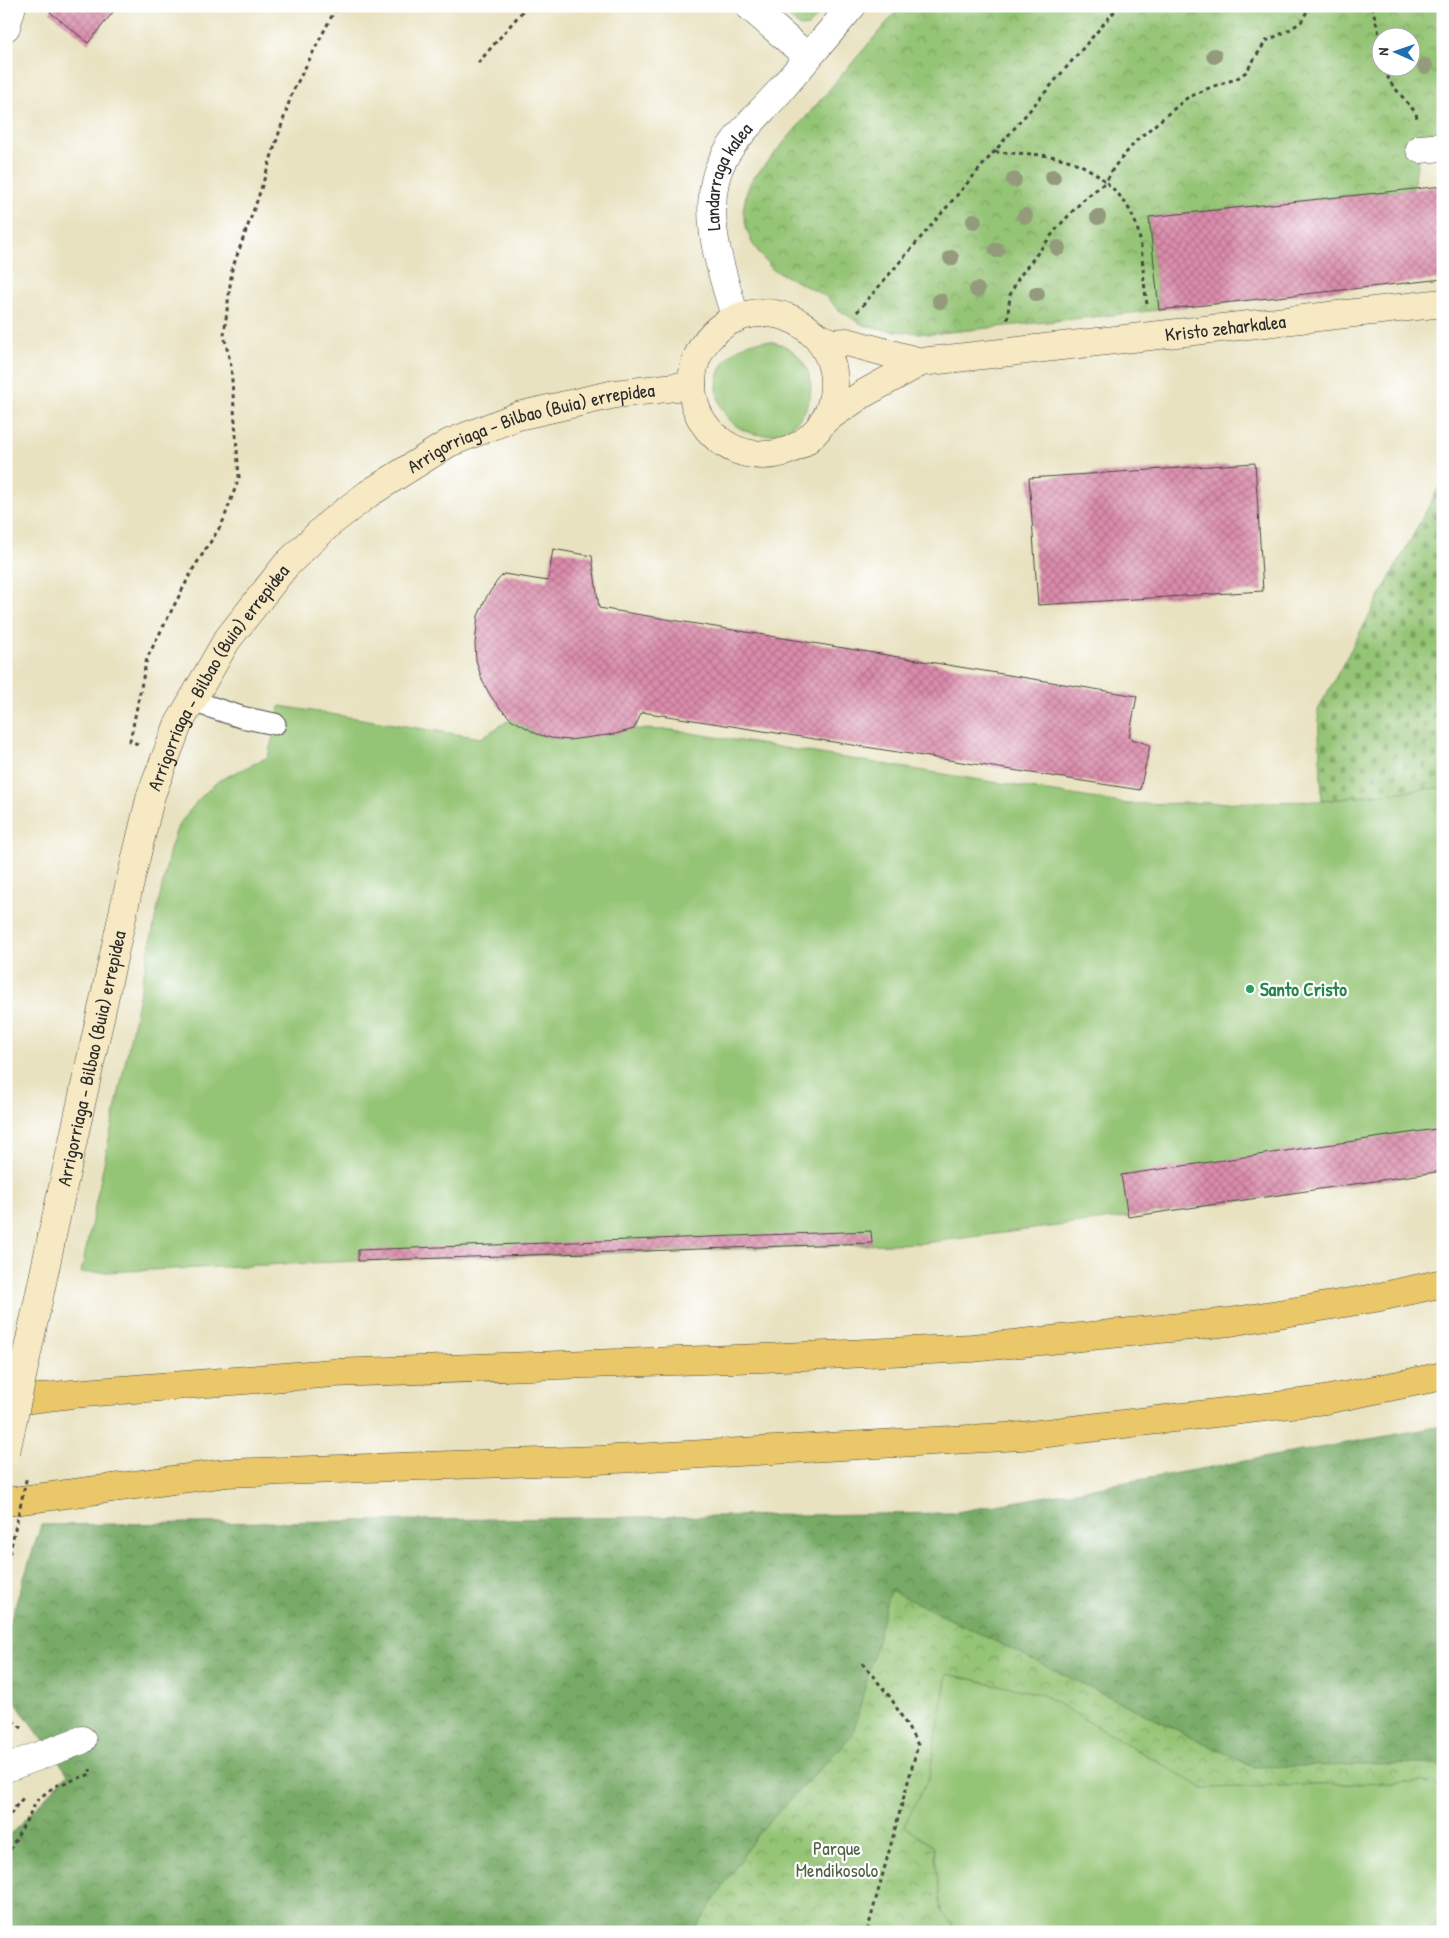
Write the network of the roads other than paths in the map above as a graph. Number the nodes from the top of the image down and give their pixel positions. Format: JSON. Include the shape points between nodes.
{"nodes":[{"id":1,"x":12,"y":6,"type":"edge"},
{"id":2,"x":749,"y":6,"type":"edge"},
{"id":3,"x":852,"y":6,"type":"edge"},
{"id":4,"x":6,"y":26,"type":"edge"},
{"id":5,"x":808,"y":57,"type":"junction"},
{"id":6,"x":1443,"y":304,"type":"edge"},
{"id":7,"x":736,"y":319,"type":"junction"},
{"id":8,"x":822,"y":338,"type":"junction"},
{"id":9,"x":921,"y":362,"type":"junction"},
{"id":10,"x":692,"y":385,"type":"junction"},
{"id":11,"x":823,"y":421,"type":"junction"},
{"id":12,"x":192,"y":701,"type":"junction"},
{"id":13,"x":275,"y":724,"type":"dead end"},
{"id":14,"x":1443,"y":1283,"type":"edge"},
{"id":15,"x":1443,"y":1376,"type":"edge"},
{"id":16,"x":6,"y":1402,"type":"edge"},
{"id":17,"x":6,"y":1452,"type":"edge"},
{"id":18,"x":6,"y":1502,"type":"edge"},
{"id":19,"x":6,"y":1747,"type":"edge"},
{"id":20,"x":6,"y":1768,"type":"edge"}],
"edges":[{"from":1,"to":4,"type":"street"},
{"from":2,"to":5,"type":"street"},
{"from":3,"to":5,"type":"street","name":"Landarraga kalea"},
{"from":5,"to":7,"type":"street","name":"Landarraga kalea","via":[[727,153],[715,180],[713,231]]},
{"from":6,"to":9,"type":"street","name":"Kristo zeharkalea"},
{"from":7,"to":8,"type":"street","via":[[756,314],[777,315]]},
{"from":7,"to":10,"type":"street","via":[[704,346],[697,358]]},
{"from":8,"to":9,"type":"street"},
{"from":8,"to":11,"type":"street","via":[[833,376],[832,399]]},
{"from":9,"to":11,"type":"street","via":[[863,394]]},
{"from":10,"to":11,"type":"street","via":[[698,413],[705,425],[715,436],[738,450],[766,455],[780,453],[805,441]]},
{"from":10,"to":12,"type":"street","name":"Arrigorriaga - Bilbao (Buia) errepidea","via":[[615,394],[518,416],[449,443],[368,494],[330,522],[286,565],[227,640]]},
{"from":12,"to":13,"type":"lane"},
{"from":12,"to":17,"type":"street","name":"Arrigorriaga - Bilbao (Buia) errepidea","bridge":true,"via":[[178,724],[151,795],[126,895]]},
{"from":14,"to":16,"type":"highway","via":[[1375,1298],[1230,1322],[972,1348],[334,1373]]},
{"from":15,"to":18,"type":"highway","via":[[1325,1400],[1022,1436],[598,1460],[226,1473]]},
{"from":19,"to":20,"type":"street","via":[[74,1742]]}]}
